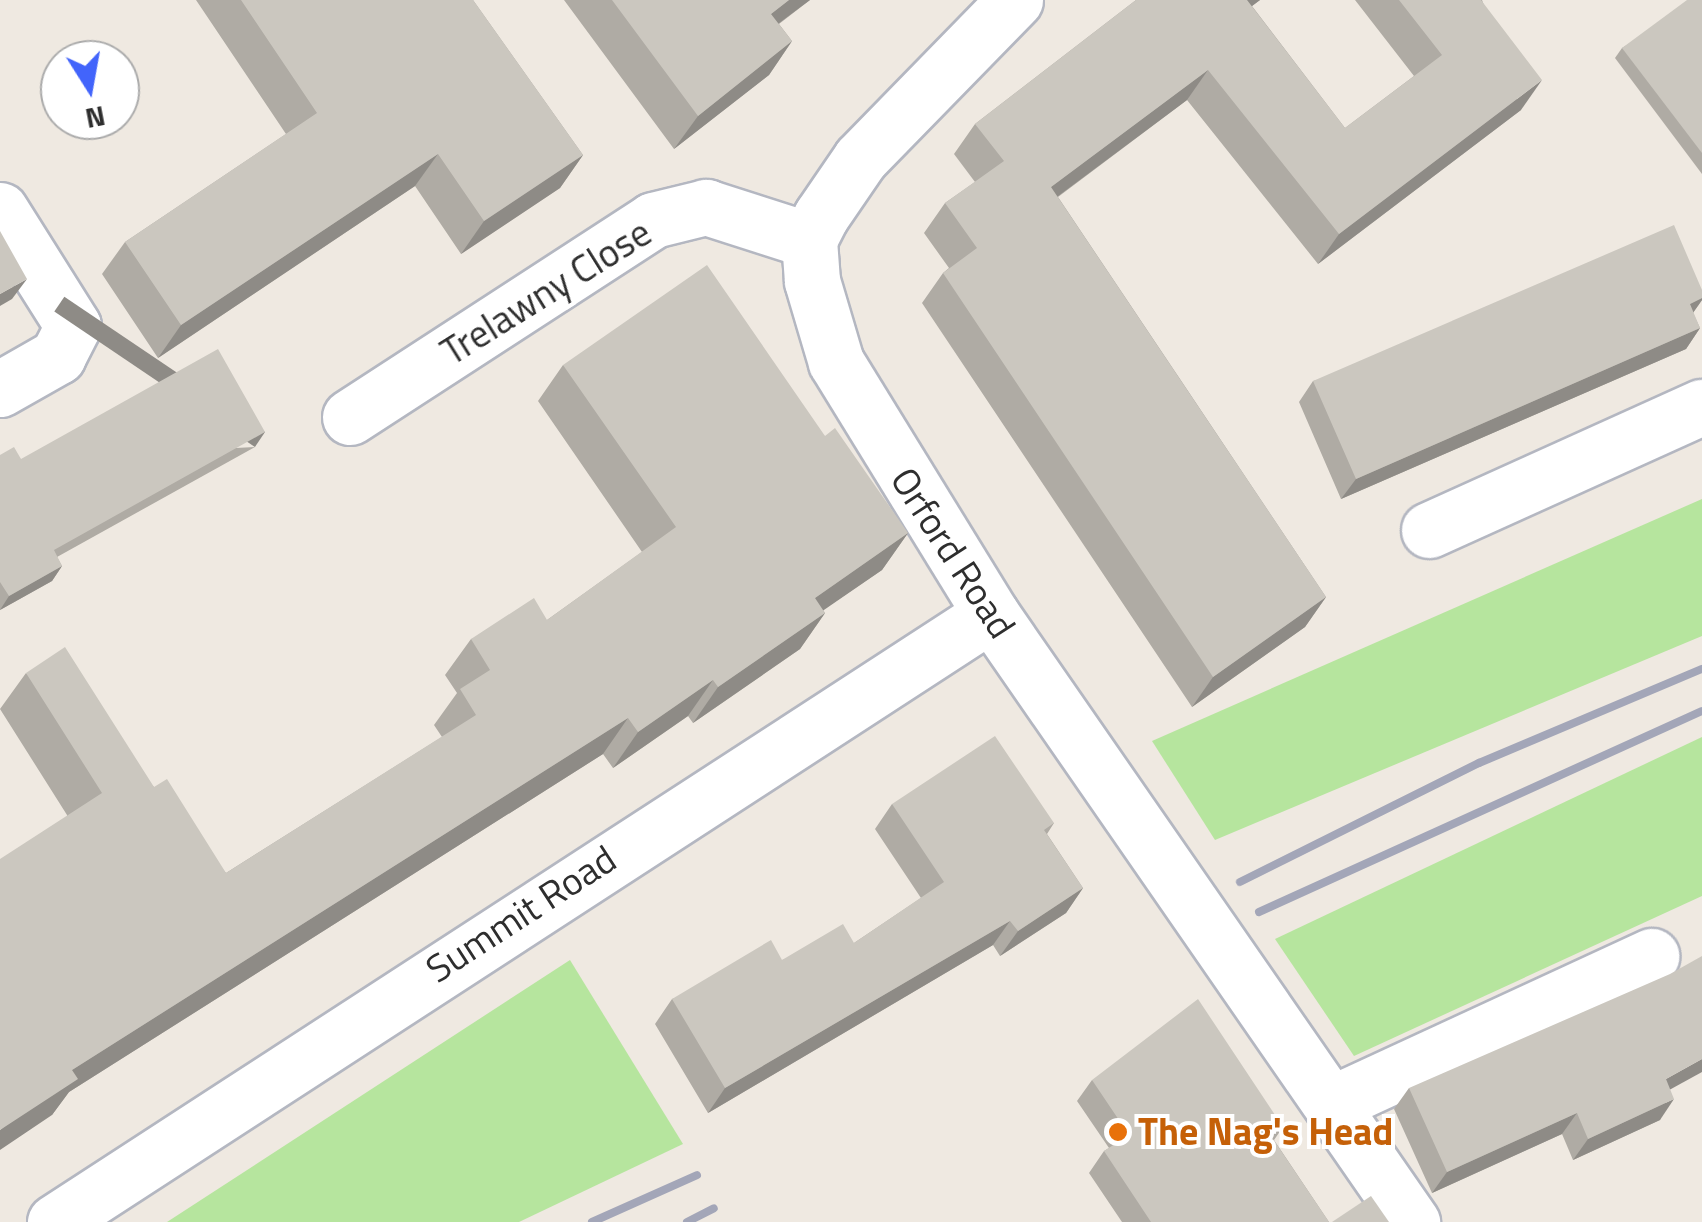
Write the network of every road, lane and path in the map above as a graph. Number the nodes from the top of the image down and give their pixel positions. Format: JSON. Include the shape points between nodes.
{"nodes":[{"id":1,"x":1016,"y":0,"type":"edge"},
{"id":2,"x":0,"y":210,"type":"edge"},
{"id":3,"x":809,"y":240,"type":"junction"},
{"id":4,"x":0,"y":389,"type":"edge"},
{"id":5,"x":1702,"y":408,"type":"edge"},
{"id":6,"x":350,"y":417,"type":"dead end"},
{"id":7,"x":1430,"y":530,"type":"dead end"},
{"id":8,"x":991,"y":614,"type":"junction"},
{"id":9,"x":1652,"y":956,"type":"dead end"},
{"id":10,"x":1331,"y":1104,"type":"junction"},
{"id":11,"x":55,"y":1222,"type":"edge"},
{"id":12,"x":1412,"y":1222,"type":"edge"}],
"edges":[{"from":1,"to":3,"type":"street","via":[[860,160]]},
{"from":2,"to":4,"type":"street","via":[[73,326],[58,356]]},
{"from":3,"to":6,"type":"street","name":"Trelawny Close","via":[[706,208],[653,220]]},
{"from":3,"to":8,"type":"street","name":"Orford Road","via":[[836,362]]},
{"from":5,"to":7,"type":"street"},
{"from":8,"to":10,"type":"street","name":"Orford Road"},
{"from":8,"to":11,"type":"street","name":"Summit Road"},
{"from":9,"to":10,"type":"street"},
{"from":10,"to":12,"type":"street","name":"Orford Road"}]}
